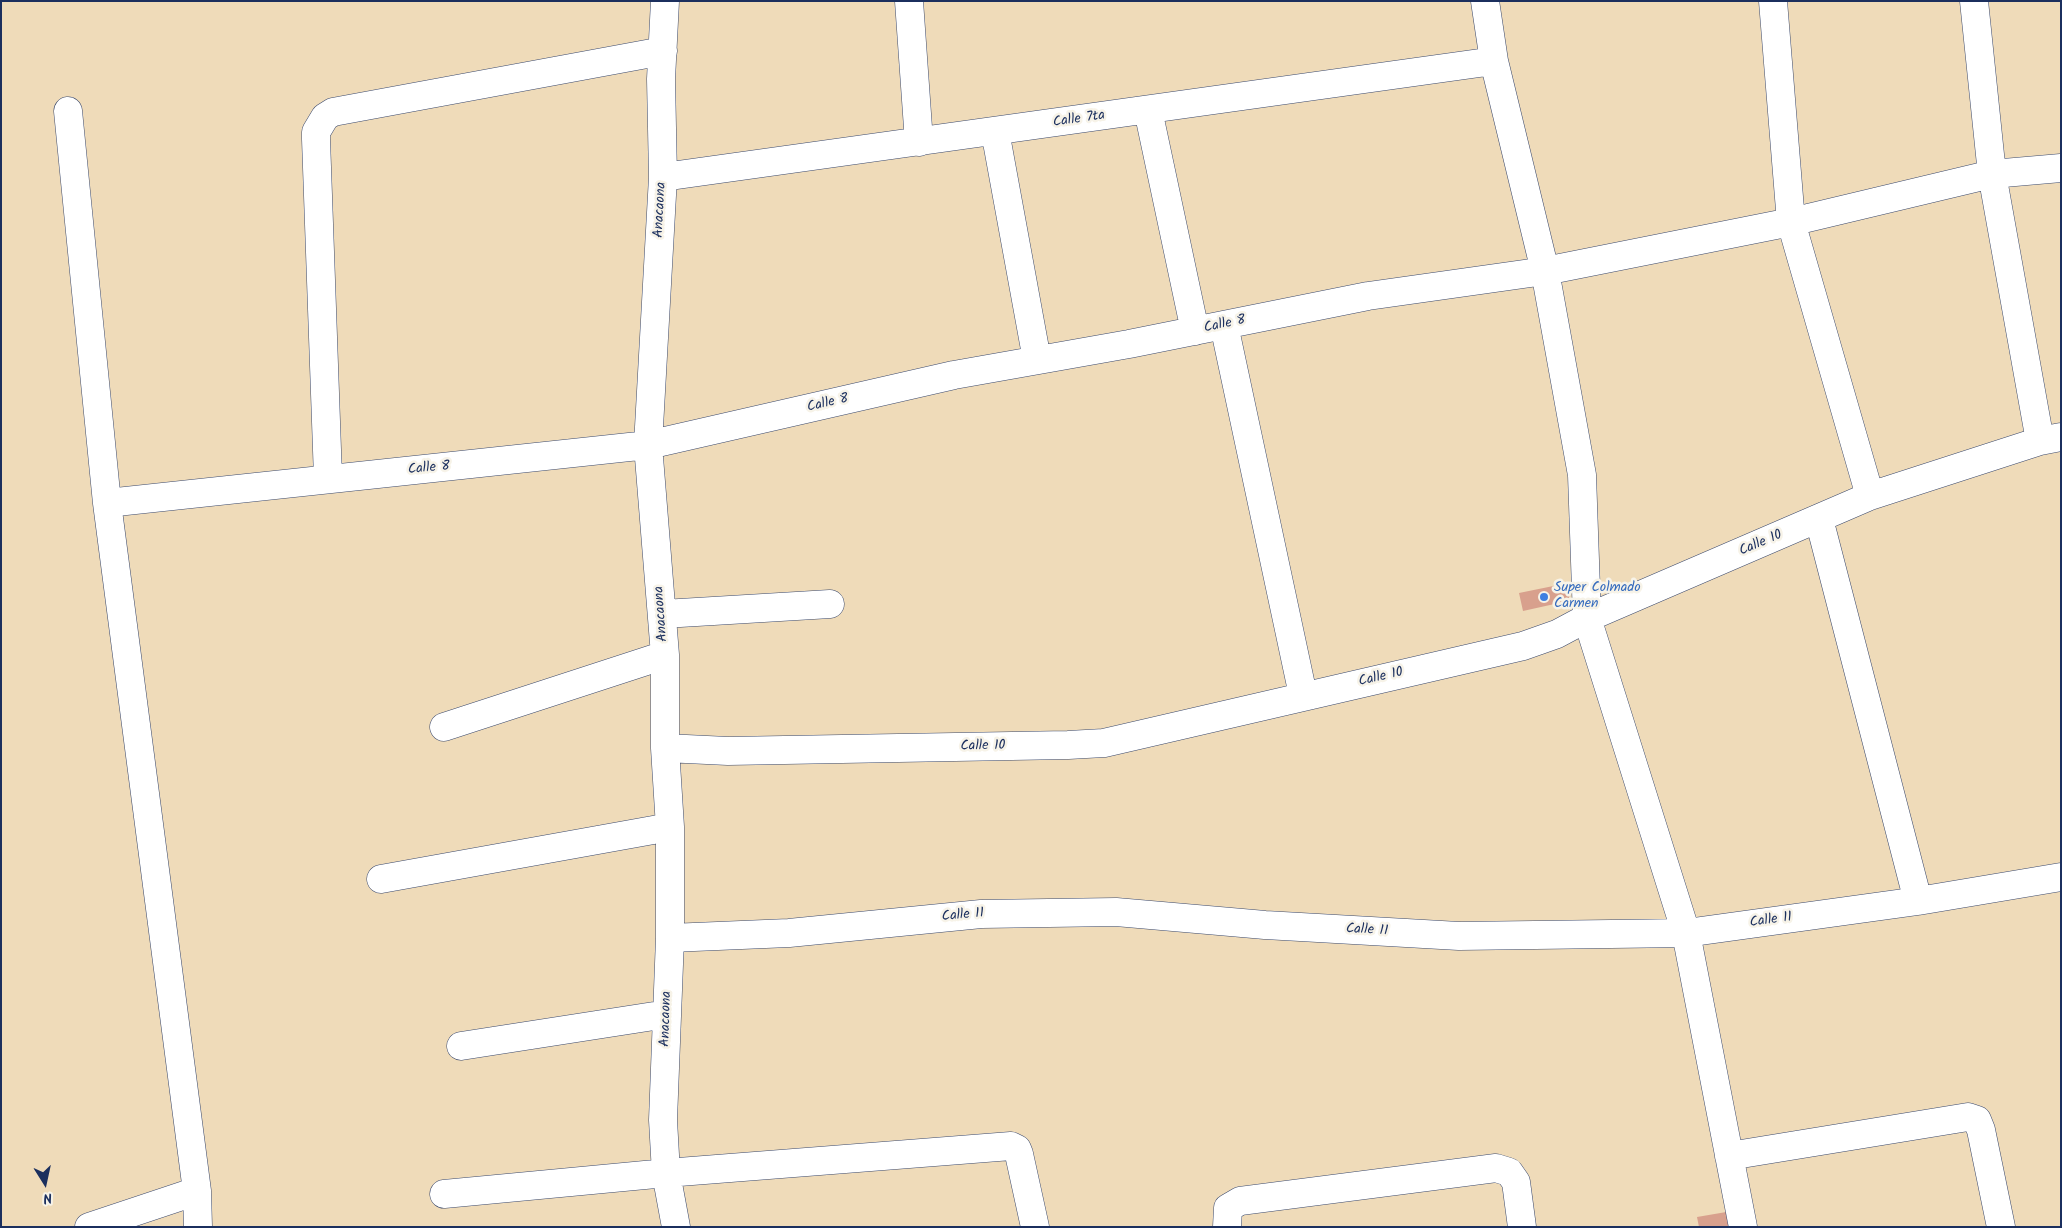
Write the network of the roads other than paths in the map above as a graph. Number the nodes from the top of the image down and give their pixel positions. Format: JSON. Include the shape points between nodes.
{"nodes":[{"id":1,"x":665,"y":1,"type":"edge"},
{"id":2,"x":909,"y":1,"type":"edge"},
{"id":3,"x":1485,"y":1,"type":"edge"},
{"id":4,"x":1773,"y":1,"type":"edge"},
{"id":5,"x":1974,"y":1,"type":"edge"},
{"id":6,"x":663,"y":51,"type":"junction"},
{"id":7,"x":1494,"y":62,"type":"junction"},
{"id":8,"x":1148,"y":110,"type":"junction"},
{"id":9,"x":68,"y":111,"type":"dead end"},
{"id":10,"x":995,"y":131,"type":"junction"},
{"id":11,"x":919,"y":142,"type":"junction"},
{"id":12,"x":2061,"y":168,"type":"edge"},
{"id":13,"x":1992,"y":174,"type":"junction"},
{"id":14,"x":663,"y":177,"type":"junction"},
{"id":15,"x":1792,"y":222,"type":"junction"},
{"id":16,"x":1545,"y":271,"type":"junction"},
{"id":17,"x":1224,"y":325,"type":"junction"},
{"id":18,"x":1195,"y":331,"type":"junction"},
{"id":19,"x":1037,"y":360,"type":"junction"},
{"id":20,"x":2050,"y":440,"type":"edge"},
{"id":21,"x":648,"y":445,"type":"junction"},
{"id":22,"x":328,"y":478,"type":"junction"},
{"id":23,"x":1870,"y":496,"type":"junction"},
{"id":24,"x":107,"y":503,"type":"junction"},
{"id":25,"x":1819,"y":519,"type":"junction"},
{"id":26,"x":830,"y":604,"type":"dead end"},
{"id":27,"x":663,"y":614,"type":"junction"},
{"id":28,"x":1587,"y":618,"type":"junction"},
{"id":29,"x":665,"y":655,"type":"junction"},
{"id":30,"x":1303,"y":695,"type":"junction"},
{"id":31,"x":444,"y":727,"type":"dead end"},
{"id":32,"x":665,"y":748,"type":"junction"},
{"id":33,"x":670,"y":827,"type":"junction"},
{"id":34,"x":2061,"y":876,"type":"edge"},
{"id":35,"x":381,"y":879,"type":"dead end"},
{"id":36,"x":1918,"y":901,"type":"junction"},
{"id":37,"x":1686,"y":933,"type":"junction"},
{"id":38,"x":670,"y":938,"type":"junction"},
{"id":39,"x":667,"y":1014,"type":"junction"},
{"id":40,"x":462,"y":1046,"type":"dead end"},
{"id":41,"x":1729,"y":1156,"type":"junction"},
{"id":42,"x":666,"y":1173,"type":"junction"},
{"id":43,"x":197,"y":1191,"type":"junction"},
{"id":44,"x":444,"y":1194,"type":"dead end"},
{"id":45,"x":89,"y":1227,"type":"edge"},
{"id":46,"x":198,"y":1227,"type":"edge"},
{"id":47,"x":676,"y":1227,"type":"edge"},
{"id":48,"x":1035,"y":1227,"type":"edge"},
{"id":49,"x":1226,"y":1227,"type":"edge"},
{"id":50,"x":1522,"y":1227,"type":"edge"},
{"id":51,"x":1743,"y":1227,"type":"edge"},
{"id":52,"x":2001,"y":1227,"type":"edge"}],
"edges":[{"from":1,"to":6,"type":"street","name":"Anacaona"},
{"from":2,"to":11,"type":"street"},
{"from":3,"to":7,"type":"street"},
{"from":4,"to":15,"type":"street"},
{"from":5,"to":13,"type":"street"},
{"from":6,"to":14,"type":"street","name":"Anacaona"},
{"from":6,"to":22,"type":"street","via":[[333,112],[324,117],[316,139]]},
{"from":7,"to":8,"type":"street","name":"Calle 7ta"},
{"from":7,"to":16,"type":"street"},
{"from":8,"to":10,"type":"street","name":"Calle 7ta"},
{"from":8,"to":18,"type":"street"},
{"from":9,"to":24,"type":"street"},
{"from":10,"to":11,"type":"street","name":"Calle 7ta"},
{"from":10,"to":19,"type":"street"},
{"from":11,"to":14,"type":"street","name":"Calle 7ta"},
{"from":12,"to":13,"type":"street","name":"Calle 8"},
{"from":13,"to":15,"type":"street","name":"Calle 8"},
{"from":13,"to":20,"type":"street"},
{"from":14,"to":21,"type":"street","name":"Anacaona"},
{"from":15,"to":16,"type":"street","name":"Calle 8"},
{"from":15,"to":23,"type":"street"},
{"from":16,"to":17,"type":"street","name":"Calle 8","via":[[1368,296]]},
{"from":16,"to":28,"type":"street","via":[[1582,475]]},
{"from":17,"to":18,"type":"street","name":"Calle 8"},
{"from":17,"to":30,"type":"street"},
{"from":18,"to":19,"type":"street","name":"Calle 8"},
{"from":19,"to":21,"type":"street","name":"Calle 8","via":[[954,375]]},
{"from":20,"to":23,"type":"street","name":"Calle 10"},
{"from":21,"to":22,"type":"street","name":"Calle 8","via":[[508,462]]},
{"from":21,"to":27,"type":"street","name":"Anacaona"},
{"from":22,"to":24,"type":"street","name":"Calle 8"},
{"from":23,"to":25,"type":"street","name":"Calle 10"},
{"from":24,"to":43,"type":"street"},
{"from":25,"to":28,"type":"street","name":"Calle 10"},
{"from":25,"to":36,"type":"street"},
{"from":26,"to":27,"type":"street"},
{"from":27,"to":29,"type":"street","name":"Anacaona"},
{"from":28,"to":30,"type":"street","name":"Calle 10","via":[[1557,634],[1522,646]]},
{"from":28,"to":37,"type":"street"},
{"from":29,"to":31,"type":"street"},
{"from":29,"to":32,"type":"street","name":"Anacaona"},
{"from":30,"to":32,"type":"street","name":"Calle 10","via":[[1104,742],[1068,746],[728,751]]},
{"from":32,"to":33,"type":"street","name":"Anacaona"},
{"from":33,"to":35,"type":"street"},
{"from":33,"to":38,"type":"street","name":"Anacaona"},
{"from":34,"to":36,"type":"street","name":"Calle 11"},
{"from":36,"to":37,"type":"street","name":"Calle 11"},
{"from":37,"to":38,"type":"street","name":"Calle 11","via":[[1459,936],[1265,925],[1116,912],[982,914],[789,933]]},
{"from":37,"to":41,"type":"street"},
{"from":38,"to":39,"type":"street","name":"Anacaona"},
{"from":39,"to":40,"type":"street"},
{"from":39,"to":42,"type":"street","name":"Anacaona","via":[[663,1120]]},
{"from":41,"to":51,"type":"street"},
{"from":41,"to":52,"type":"street","via":[[1968,1117],[1976,1120],[1982,1130]]},
{"from":42,"to":44,"type":"street"},
{"from":42,"to":47,"type":"street","name":"Anacaona"},
{"from":42,"to":48,"type":"street","via":[[1011,1146],[1017,1149]]},
{"from":43,"to":45,"type":"street"},
{"from":43,"to":46,"type":"street"},
{"from":49,"to":50,"type":"street","via":[[1228,1208],[1240,1201],[1496,1168],[1509,1172],[1516,1182]]}]}
